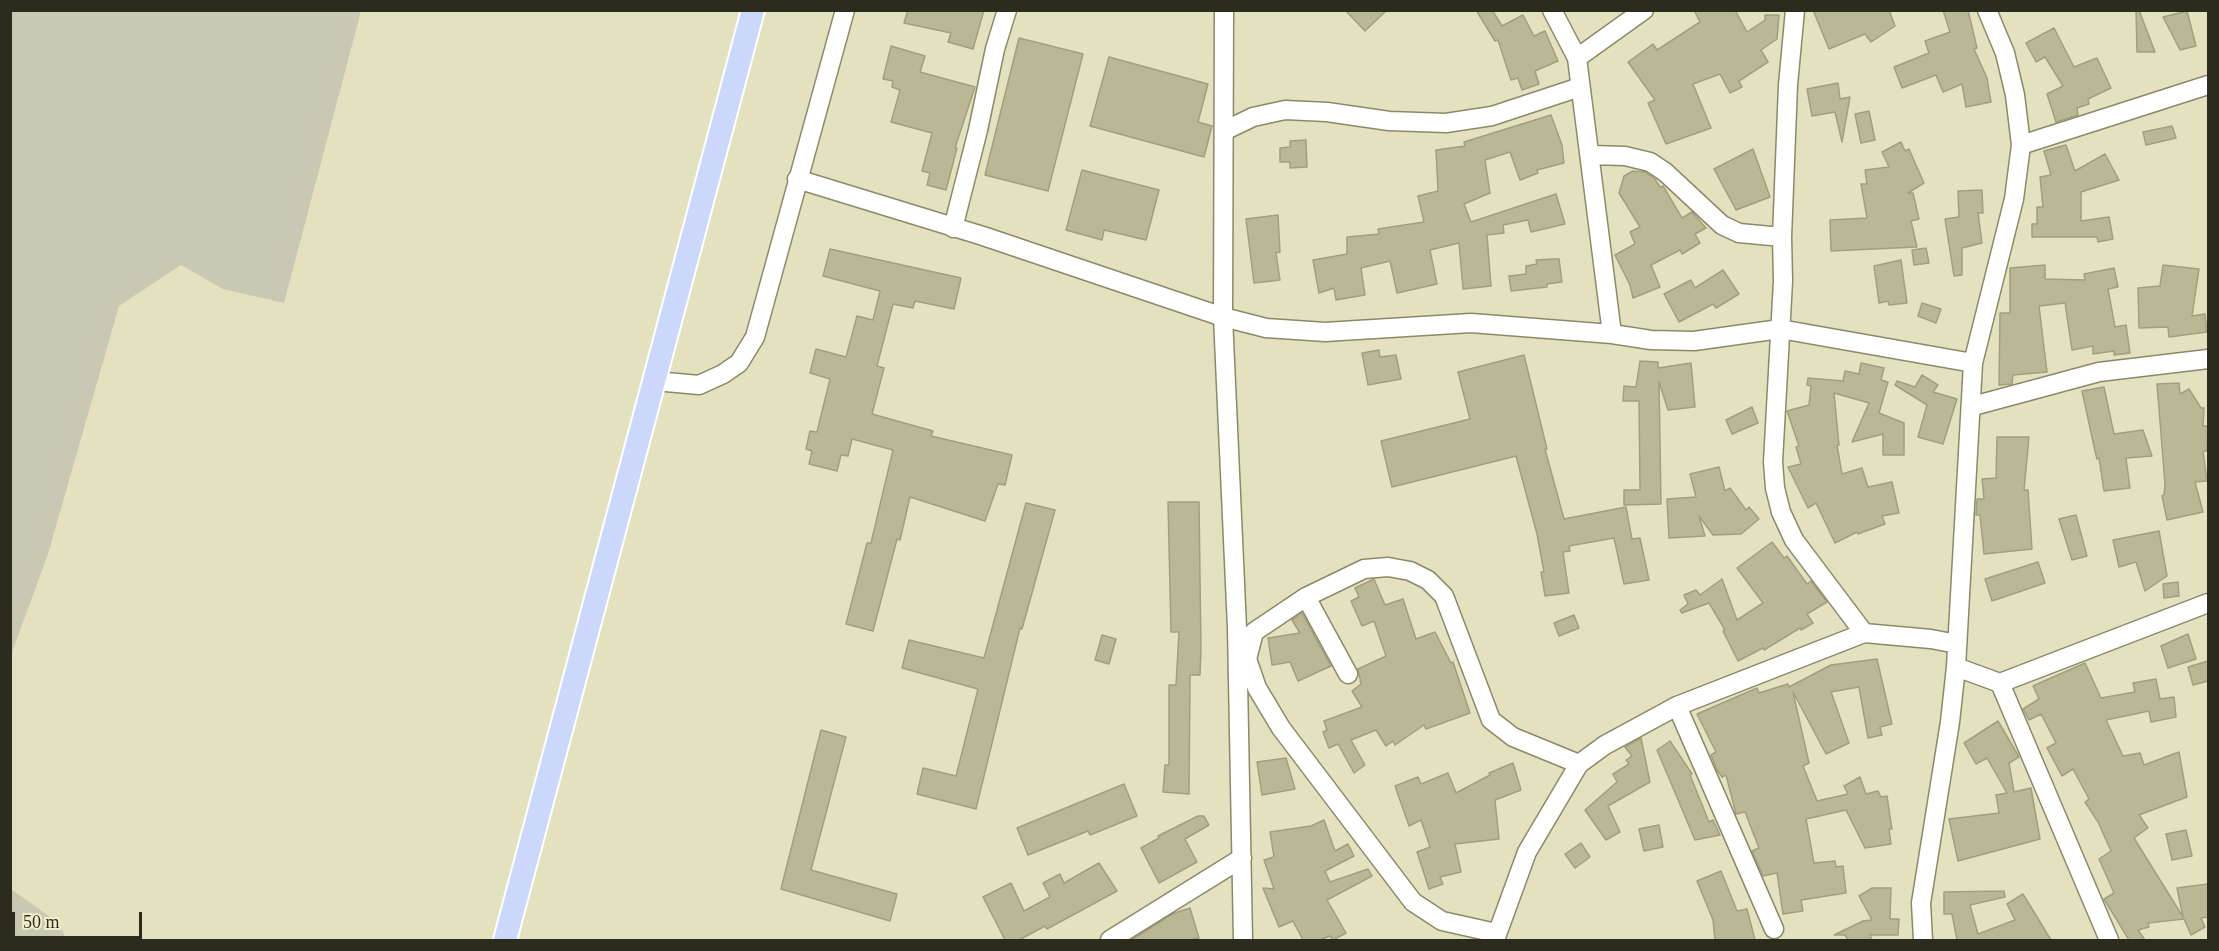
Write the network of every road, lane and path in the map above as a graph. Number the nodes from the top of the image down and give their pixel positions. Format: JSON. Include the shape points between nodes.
{"nodes":[{"id":1,"x":753,"y":10,"type":"edge"},
{"id":2,"x":844,"y":10,"type":"edge"},
{"id":3,"x":1007,"y":10,"type":"edge"},
{"id":4,"x":1224,"y":10,"type":"edge"},
{"id":5,"x":1552,"y":10,"type":"edge"},
{"id":6,"x":1644,"y":10,"type":"edge"},
{"id":7,"x":1795,"y":10,"type":"edge"},
{"id":8,"x":1987,"y":10,"type":"edge"},
{"id":9,"x":1577,"y":58,"type":"junction"},
{"id":10,"x":2208,"y":85,"type":"edge"},
{"id":11,"x":1580,"y":87,"type":"junction"},
{"id":12,"x":1224,"y":131,"type":"junction"},
{"id":13,"x":2021,"y":145,"type":"junction"},
{"id":14,"x":1591,"y":155,"type":"junction"},
{"id":15,"x":797,"y":179,"type":"junction"},
{"id":16,"x":953,"y":228,"type":"junction"},
{"id":17,"x":1782,"y":237,"type":"junction"},
{"id":18,"x":1223,"y":317,"type":"junction"},
{"id":19,"x":1780,"y":328,"type":"junction"},
{"id":20,"x":1612,"y":334,"type":"junction"},
{"id":21,"x":2208,"y":359,"type":"edge"},
{"id":22,"x":1973,"y":363,"type":"junction"},
{"id":23,"x":655,"y":381,"type":"junction"},
{"id":24,"x":1973,"y":406,"type":"junction"},
{"id":25,"x":1306,"y":597,"type":"junction"},
{"id":26,"x":2208,"y":603,"type":"edge"},
{"id":27,"x":1864,"y":633,"type":"junction"},
{"id":28,"x":1957,"y":644,"type":"junction"},
{"id":29,"x":1956,"y":667,"type":"junction"},
{"id":30,"x":1348,"y":674,"type":"dead end"},
{"id":31,"x":2000,"y":683,"type":"junction"},
{"id":32,"x":1677,"y":706,"type":"junction"},
{"id":33,"x":1579,"y":764,"type":"junction"},
{"id":34,"x":1242,"y":858,"type":"junction"},
{"id":35,"x":1774,"y":929,"type":"dead end"},
{"id":36,"x":1468,"y":934,"type":"edge"},
{"id":37,"x":1495,"y":937,"type":"edge"},
{"id":38,"x":505,"y":940,"type":"edge"},
{"id":39,"x":1110,"y":940,"type":"edge"},
{"id":40,"x":1243,"y":940,"type":"edge"},
{"id":41,"x":1923,"y":940,"type":"edge"},
{"id":42,"x":2109,"y":940,"type":"edge"}],
"edges":[{"from":1,"to":23,"type":"main road"},
{"from":2,"to":15,"type":"street"},
{"from":3,"to":16,"type":"street","via":[[994,49]]},
{"from":4,"to":12,"type":"street"},
{"from":5,"to":9,"type":"street"},
{"from":6,"to":9,"type":"street"},
{"from":7,"to":17,"type":"street"},
{"from":8,"to":13,"type":"street","via":[[2005,53]]},
{"from":9,"to":11,"type":"street"},
{"from":10,"to":13,"type":"street"},
{"from":11,"to":12,"type":"street","via":[[1492,116],[1446,123],[1285,110],[1253,117]]},
{"from":11,"to":14,"type":"street"},
{"from":12,"to":18,"type":"street"},
{"from":13,"to":22,"type":"street","via":[[2014,199]]},
{"from":14,"to":17,"type":"street","via":[[1625,156],[1650,162],[1722,225],[1739,233]]},
{"from":14,"to":20,"type":"street"},
{"from":15,"to":16,"type":"street"},
{"from":15,"to":23,"type":"street","via":[[755,337],[739,363],[699,385]]},
{"from":16,"to":18,"type":"street"},
{"from":17,"to":19,"type":"street"},
{"from":18,"to":20,"type":"street","via":[[1266,328],[1325,332],[1471,323]]},
{"from":18,"to":34,"type":"street","via":[[1237,627]]},
{"from":19,"to":20,"type":"street","via":[[1694,341]]},
{"from":19,"to":22,"type":"street"},
{"from":19,"to":27,"type":"street","via":[[1773,462],[1781,512],[1794,540]]},
{"from":21,"to":24,"type":"street","via":[[2099,372]]},
{"from":22,"to":24,"type":"street"},
{"from":23,"to":38,"type":"main road"},
{"from":24,"to":28,"type":"street"},
{"from":25,"to":30,"type":"street"},
{"from":25,"to":33,"type":"street","via":[[1364,569],[1388,567],[1428,580],[1444,596],[1491,720],[1513,737]]},
{"from":25,"to":36,"type":"street","via":[[1254,632],[1247,659],[1257,688],[1281,728],[1413,902]]},
{"from":26,"to":31,"type":"street"},
{"from":27,"to":28,"type":"street"},
{"from":27,"to":32,"type":"street"},
{"from":28,"to":29,"type":"street"},
{"from":29,"to":31,"type":"street"},
{"from":29,"to":41,"type":"street","via":[[1921,903]]},
{"from":31,"to":42,"type":"street"},
{"from":32,"to":33,"type":"street","via":[[1635,727]]},
{"from":32,"to":35,"type":"street"},
{"from":33,"to":37,"type":"street","via":[[1527,852]]},
{"from":34,"to":39,"type":"street"},
{"from":34,"to":40,"type":"street"},
{"from":36,"to":37,"type":"street"}]}
